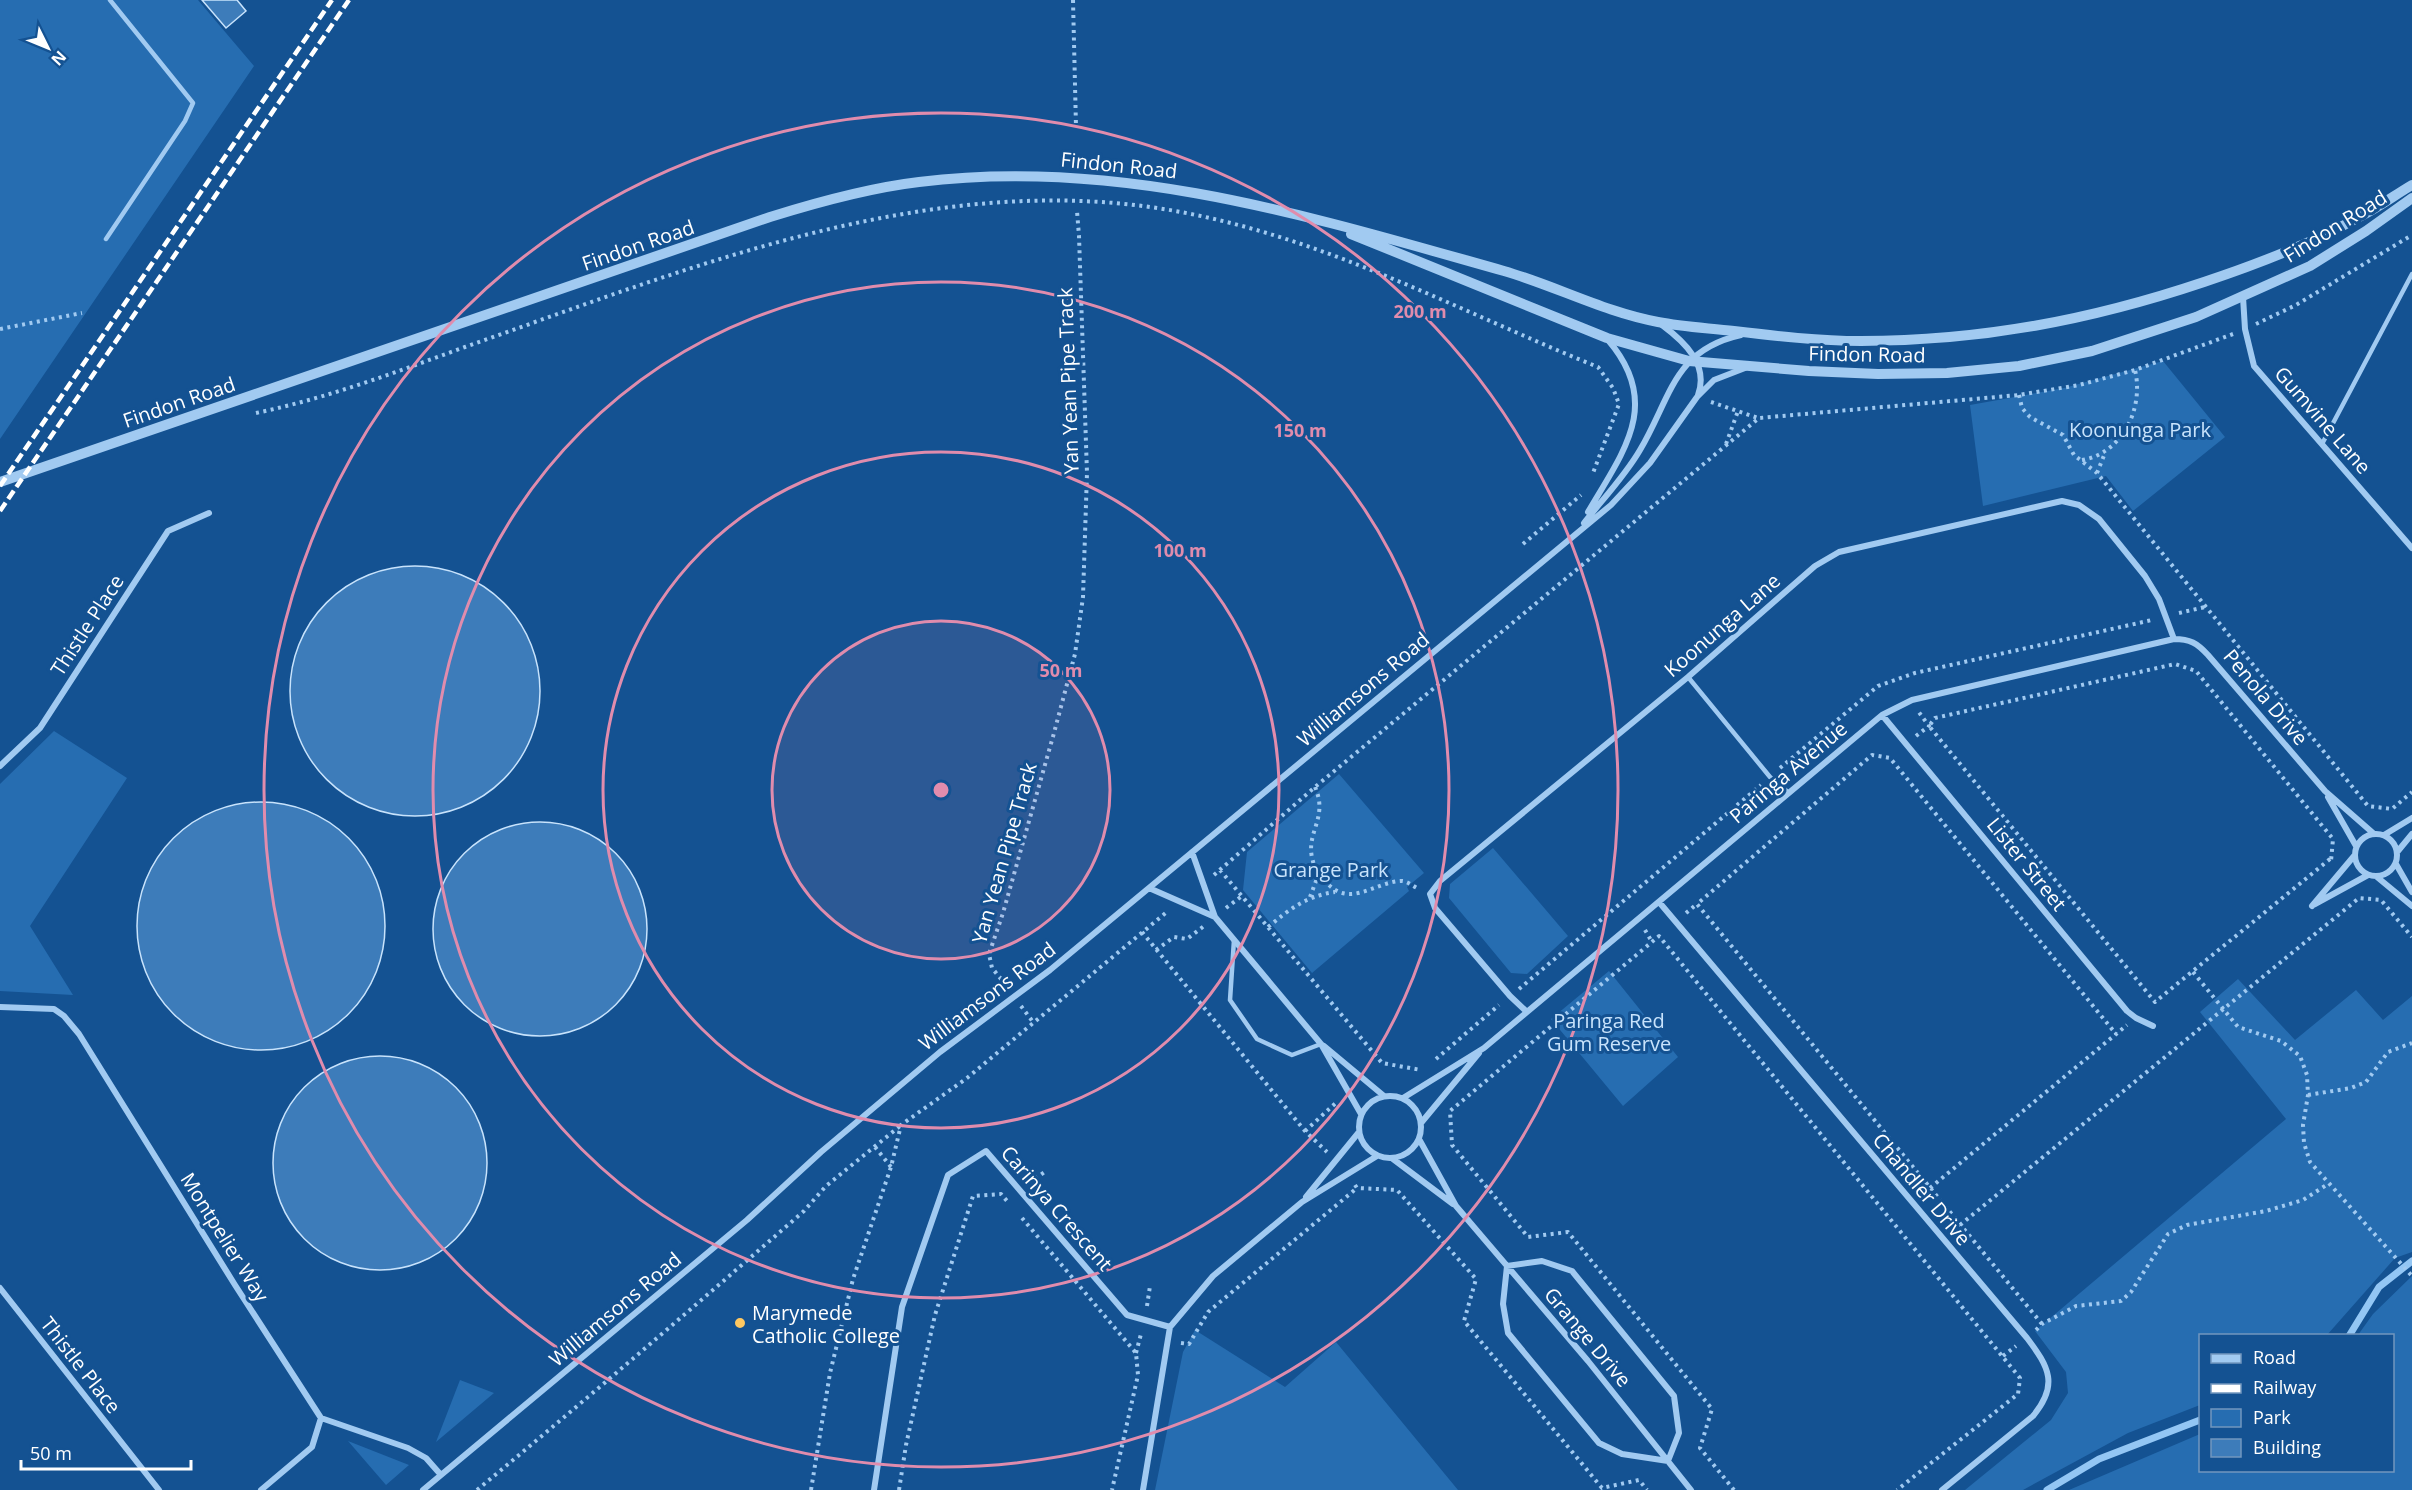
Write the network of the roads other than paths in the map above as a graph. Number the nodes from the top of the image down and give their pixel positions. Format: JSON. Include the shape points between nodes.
{"nodes":[{"id":1,"x":110,"y":0,"type":"edge"},
{"id":2,"x":2412,"y":185,"type":"edge"},
{"id":3,"x":2412,"y":198,"type":"edge"},
{"id":4,"x":1309,"y":217,"type":"junction"},
{"id":5,"x":106,"y":239,"type":"dead end"},
{"id":6,"x":2412,"y":274,"type":"edge"},
{"id":7,"x":2244,"y":297,"type":"junction"},
{"id":8,"x":1659,"y":323,"type":"junction"},
{"id":9,"x":1749,"y":333,"type":"junction"},
{"id":10,"x":1607,"y":338,"type":"junction"},
{"id":11,"x":1693,"y":360,"type":"junction"},
{"id":12,"x":1747,"y":367,"type":"junction"},
{"id":13,"x":1697,"y":397,"type":"junction"},
{"id":14,"x":2322,"y":444,"type":"junction"},
{"id":15,"x":0,"y":482,"type":"edge"},
{"id":16,"x":209,"y":513,"type":"dead end"},
{"id":17,"x":1576,"y":533,"type":"junction"},
{"id":18,"x":2412,"y":548,"type":"edge"},
{"id":19,"x":2174,"y":639,"type":"junction"},
{"id":20,"x":1688,"y":677,"type":"junction"},
{"id":21,"x":1882,"y":715,"type":"junction"},
{"id":22,"x":0,"y":766,"type":"edge"},
{"id":23,"x":2325,"y":792,"type":"junction"},
{"id":24,"x":1788,"y":793,"type":"junction"},
{"id":25,"x":2412,"y":818,"type":"edge"},
{"id":26,"x":2373,"y":833,"type":"junction"},
{"id":27,"x":2412,"y":834,"type":"edge"},
{"id":28,"x":2384,"y":835,"type":"junction"},
{"id":29,"x":2356,"y":846,"type":"junction"},
{"id":30,"x":2397,"y":851,"type":"junction"},
{"id":31,"x":1192,"y":852,"type":"junction"},
{"id":32,"x":2354,"y":856,"type":"junction"},
{"id":33,"x":2396,"y":864,"type":"junction"},
{"id":34,"x":2368,"y":875,"type":"junction"},
{"id":35,"x":2377,"y":877,"type":"junction"},
{"id":36,"x":1149,"y":888,"type":"junction"},
{"id":37,"x":2412,"y":892,"type":"edge"},
{"id":38,"x":1659,"y":902,"type":"junction"},
{"id":39,"x":2412,"y":906,"type":"edge"},
{"id":40,"x":1215,"y":917,"type":"junction"},
{"id":41,"x":1234,"y":940,"type":"junction"},
{"id":42,"x":0,"y":1007,"type":"edge"},
{"id":43,"x":1527,"y":1012,"type":"junction"},
{"id":44,"x":2153,"y":1026,"type":"dead end"},
{"id":45,"x":1321,"y":1044,"type":"junction"},
{"id":46,"x":1484,"y":1048,"type":"junction"},
{"id":47,"x":1384,"y":1096,"type":"junction"},
{"id":48,"x":1403,"y":1098,"type":"junction"},
{"id":49,"x":1361,"y":1114,"type":"junction"},
{"id":50,"x":1421,"y":1123,"type":"junction"},
{"id":51,"x":1359,"y":1132,"type":"junction"},
{"id":52,"x":1419,"y":1139,"type":"junction"},
{"id":53,"x":1377,"y":1156,"type":"junction"},
{"id":54,"x":1393,"y":1158,"type":"junction"},
{"id":55,"x":1302,"y":1202,"type":"junction"},
{"id":56,"x":1456,"y":1206,"type":"junction"},
{"id":57,"x":1507,"y":1266,"type":"junction"},
{"id":58,"x":0,"y":1288,"type":"edge"},
{"id":59,"x":1170,"y":1327,"type":"junction"},
{"id":60,"x":321,"y":1418,"type":"junction"},
{"id":61,"x":1668,"y":1461,"type":"junction"},
{"id":62,"x":441,"y":1475,"type":"junction"},
{"id":63,"x":159,"y":1490,"type":"edge"},
{"id":64,"x":261,"y":1490,"type":"edge"},
{"id":65,"x":423,"y":1490,"type":"edge"},
{"id":66,"x":874,"y":1490,"type":"edge"},
{"id":67,"x":1143,"y":1490,"type":"edge"},
{"id":68,"x":1691,"y":1490,"type":"edge"},
{"id":69,"x":1942,"y":1490,"type":"edge"}],
"edges":[{"from":1,"to":5,"type":"lane","via":[[193,103]]},
{"from":2,"to":9,"type":"street","name":"Findon Road","via":[[2363,216],[2289,252],[2143,302],[2067,320],[2004,332],[1924,339],[1861,341]]},
{"from":3,"to":7,"type":"street","name":"Findon Road","via":[[2310,266]]},
{"from":4,"to":8,"type":"street","name":"Findon Road","via":[[1512,274],[1619,313]]},
{"from":4,"to":10,"type":"street","name":"Findon Road"},
{"from":4,"to":15,"type":"street","name":"Findon Road","via":[[1214,195],[1098,178],[1032,175],[915,182],[833,197]]},
{"from":6,"to":14,"type":"lane"},
{"from":7,"to":12,"type":"street","name":"Findon Road","via":[[2114,344],[2019,366],[1878,374]]},
{"from":7,"to":14,"type":"street","name":"Gumvine Lane","via":[[2245,329],[2254,366]]},
{"from":8,"to":9,"type":"street","name":"Findon Road"},
{"from":8,"to":11,"type":"street","via":[[1675,334]]},
{"from":9,"to":11,"type":"street","via":[[1709,345]]},
{"from":10,"to":11,"type":"street","name":"Findon Road"},
{"from":10,"to":17,"type":"street","via":[[1631,374],[1636,401],[1634,420],[1626,447]]},
{"from":11,"to":12,"type":"street","name":"Findon Road"},
{"from":11,"to":13,"type":"street","via":[[1701,371]]},
{"from":11,"to":17,"type":"street","name":"Williamsons Road","via":[[1679,372],[1639,452]]},
{"from":12,"to":13,"type":"street","name":"Williamsons Road","via":[[1714,380]]},
{"from":13,"to":17,"type":"street","name":"Williamsons Road","via":[[1650,463],[1611,505]]},
{"from":14,"to":18,"type":"street","name":"Gumvine Lane"},
{"from":16,"to":22,"type":"street","name":"Thistle Place","via":[[168,531],[40,728]]},
{"from":17,"to":31,"type":"street","name":"Williamsons Road"},
{"from":19,"to":20,"type":"street","name":"Koonunga Lane","via":[[2159,599],[2145,576],[2099,519],[2079,505],[2062,501],[1839,552],[1815,566]]},
{"from":19,"to":21,"type":"street","name":"Paringa Avenue","via":[[1912,700]]},
{"from":19,"to":23,"type":"street","name":"Penola Drive","via":[[2198,644]]},
{"from":20,"to":24,"type":"lane","via":[[1770,777]]},
{"from":20,"to":43,"type":"street","name":"Koonunga Lane","via":[[1440,881],[1430,894],[1435,908]]},
{"from":21,"to":24,"type":"street","name":"Paringa Avenue"},
{"from":21,"to":44,"type":"street","name":"Lister Street","via":[[2119,1002],[2136,1018]]},
{"from":23,"to":26,"type":"street","name":"Penola Drive"},
{"from":23,"to":29,"type":"street","name":"Penola Drive"},
{"from":24,"to":38,"type":"street","name":"Paringa Avenue"},
{"from":25,"to":28,"type":"street"},
{"from":26,"to":28,"type":"street"},
{"from":26,"to":29,"type":"street"},
{"from":27,"to":30,"type":"street"},
{"from":28,"to":30,"type":"street","via":[[2393,841]]},
{"from":29,"to":32,"type":"street"},
{"from":30,"to":33,"type":"street"},
{"from":31,"to":36,"type":"street","name":"Williamsons Road"},
{"from":31,"to":40,"type":"street"},
{"from":32,"to":34,"type":"street","via":[[2358,868]]},
{"from":32,"to":34,"type":"street","via":[[2312,906]]},
{"from":33,"to":35,"type":"street"},
{"from":33,"to":37,"type":"street"},
{"from":34,"to":35,"type":"street"},
{"from":35,"to":39,"type":"street"},
{"from":36,"to":40,"type":"street"},
{"from":36,"to":62,"type":"street","name":"Williamsons Road","via":[[1015,998],[940,1052],[820,1152],[747,1220]]},
{"from":38,"to":43,"type":"street","name":"Paringa Avenue"},
{"from":38,"to":69,"type":"street","name":"Chandler Drive","via":[[2046,1365],[2050,1378],[2042,1405],[2033,1416]]},
{"from":40,"to":41,"type":"street"},
{"from":41,"to":45,"type":"street"},
{"from":41,"to":45,"type":"lane","via":[[1230,1000],[1257,1039],[1292,1055]]},
{"from":42,"to":60,"type":"street","name":"Montpelier Way","via":[[54,1009],[79,1034]]},
{"from":43,"to":46,"type":"street","name":"Paringa Avenue"},
{"from":45,"to":47,"type":"street"},
{"from":45,"to":49,"type":"street"},
{"from":46,"to":48,"type":"street","name":"Paringa Avenue"},
{"from":46,"to":50,"type":"street","name":"Paringa Avenue"},
{"from":47,"to":48,"type":"street"},
{"from":47,"to":49,"type":"street","via":[[1370,1103]]},
{"from":48,"to":50,"type":"street","via":[[1414,1107]]},
{"from":49,"to":51,"type":"street"},
{"from":50,"to":52,"type":"street"},
{"from":51,"to":53,"type":"street","via":[[1366,1148]]},
{"from":51,"to":55,"type":"street"},
{"from":52,"to":54,"type":"street","via":[[1410,1151]]},
{"from":52,"to":56,"type":"street","name":"Grange Drive"},
{"from":53,"to":54,"type":"street"},
{"from":53,"to":55,"type":"street"},
{"from":54,"to":56,"type":"street","name":"Grange Drive"},
{"from":55,"to":59,"type":"street","via":[[1213,1276]]},
{"from":56,"to":57,"type":"street","name":"Grange Drive"},
{"from":57,"to":61,"type":"street","name":"Grange Drive"},
{"from":57,"to":61,"type":"street","via":[[1503,1304],[1508,1333],[1515,1342],[1599,1443],[1622,1454]]},
{"from":57,"to":61,"type":"street","via":[[1542,1261],[1572,1271],[1674,1396],[1679,1433]]},
{"from":58,"to":63,"type":"street","name":"Thistle Place"},
{"from":59,"to":66,"type":"street","name":"Carinya Crescent","via":[[1127,1315],[986,1151],[948,1175],[902,1307]]},
{"from":59,"to":67,"type":"street"},
{"from":60,"to":62,"type":"street","via":[[408,1448],[426,1458]]},
{"from":60,"to":64,"type":"street","via":[[312,1447]]},
{"from":61,"to":68,"type":"street","name":"Grange Drive"},
{"from":62,"to":65,"type":"street","name":"Williamsons Road"}]}
